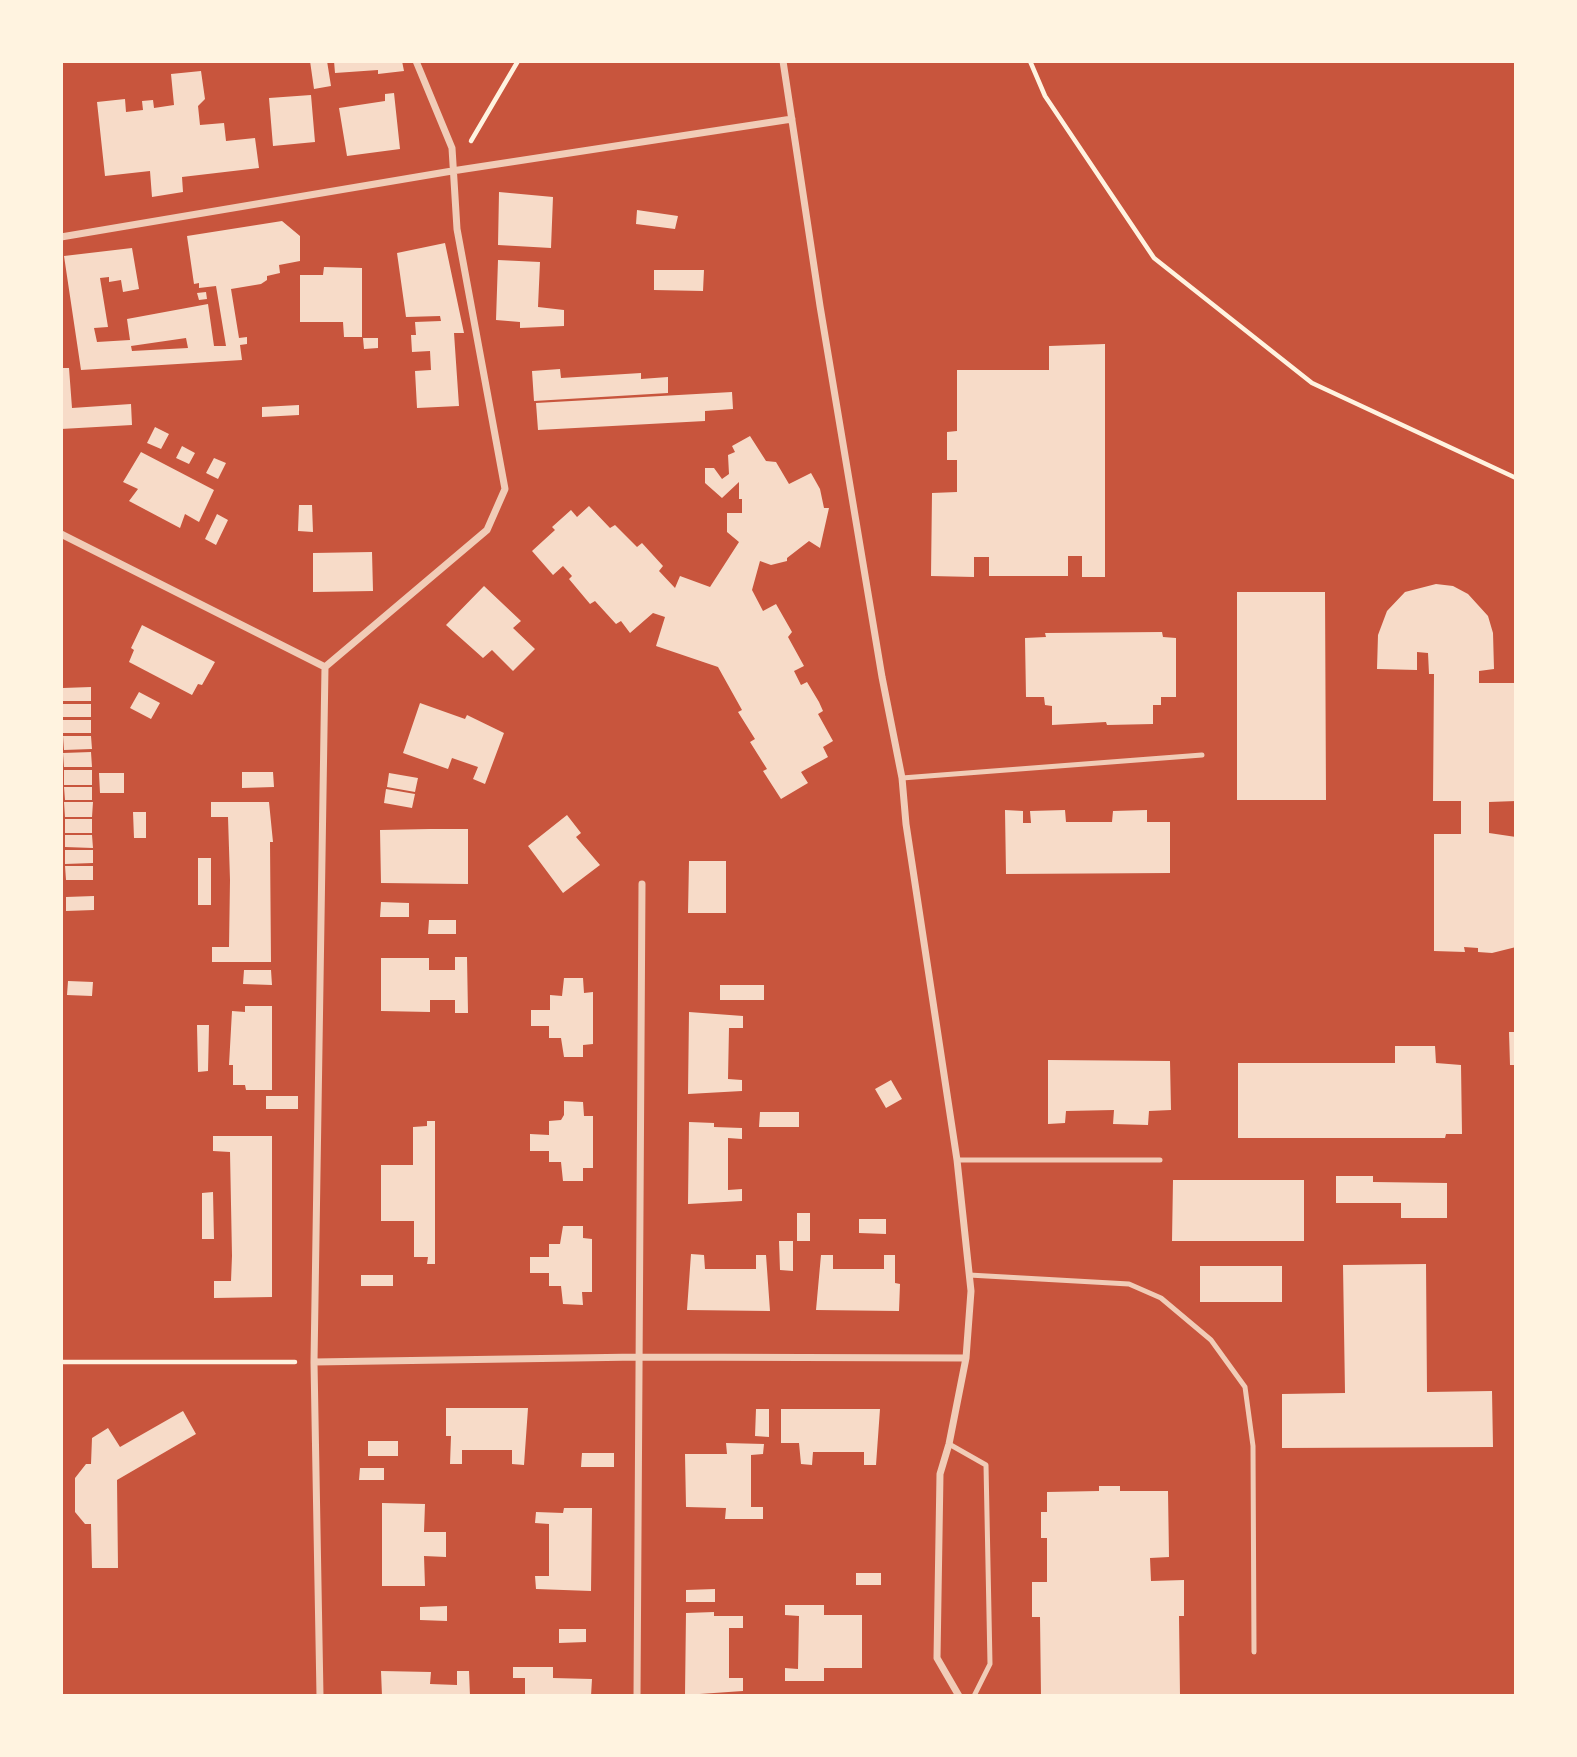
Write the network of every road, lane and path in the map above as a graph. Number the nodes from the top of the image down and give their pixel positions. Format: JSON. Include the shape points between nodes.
{"nodes":[{"id":1,"x":416,"y":61,"type":"edge"},
{"id":2,"x":518,"y":61,"type":"edge"},
{"id":3,"x":783,"y":61,"type":"edge"},
{"id":4,"x":1030,"y":61,"type":"edge"},
{"id":5,"x":792,"y":119,"type":"junction"},
{"id":6,"x":452,"y":171,"type":"junction"},
{"id":7,"x":61,"y":237,"type":"edge"},
{"id":8,"x":1516,"y":478,"type":"edge"},
{"id":9,"x":61,"y":534,"type":"edge"},
{"id":10,"x":325,"y":667,"type":"junction"},
{"id":11,"x":1202,"y":755,"type":"dead end"},
{"id":12,"x":902,"y":778,"type":"junction"},
{"id":13,"x":642,"y":884,"type":"dead end"},
{"id":14,"x":957,"y":1160,"type":"junction"},
{"id":15,"x":1160,"y":1160,"type":"dead end"},
{"id":16,"x":969,"y":1275,"type":"junction"},
{"id":17,"x":639,"y":1357,"type":"junction"},
{"id":18,"x":966,"y":1358,"type":"junction"},
{"id":19,"x":61,"y":1362,"type":"edge"},
{"id":20,"x":314,"y":1363,"type":"junction"},
{"id":21,"x":949,"y":1444,"type":"junction"},
{"id":22,"x":1254,"y":1652,"type":"dead end"},
{"id":23,"x":320,"y":1696,"type":"edge"},
{"id":24,"x":638,"y":1696,"type":"edge"},
{"id":25,"x":959,"y":1696,"type":"edge"},
{"id":26,"x":974,"y":1696,"type":"edge"}],
"edges":[{"from":1,"to":6,"type":"street","via":[[452,148]]},
{"from":2,"to":6,"type":"path"},
{"from":3,"to":5,"type":"street"},
{"from":4,"to":8,"type":"path","via":[[1045,96],[1154,258],[1312,383]]},
{"from":5,"to":6,"type":"street"},
{"from":5,"to":12,"type":"street","via":[[881,677]]},
{"from":6,"to":7,"type":"street"},
{"from":6,"to":10,"type":"street","via":[[457,229],[505,489],[488,530]]},
{"from":9,"to":10,"type":"street"},
{"from":10,"to":20,"type":"street"},
{"from":11,"to":12,"type":"lane"},
{"from":12,"to":14,"type":"street"},
{"from":13,"to":17,"type":"street"},
{"from":14,"to":15,"type":"lane"},
{"from":14,"to":16,"type":"street"},
{"from":16,"to":18,"type":"street"},
{"from":16,"to":22,"type":"lane","via":[[1129,1283],[1161,1298],[1211,1340],[1245,1387],[1253,1446]]},
{"from":17,"to":18,"type":"street"},
{"from":17,"to":20,"type":"street"},
{"from":17,"to":24,"type":"street"},
{"from":18,"to":21,"type":"street"},
{"from":19,"to":20,"type":"path"},
{"from":20,"to":23,"type":"street"},
{"from":21,"to":25,"type":"street","via":[[940,1474],[937,1658]]},
{"from":21,"to":26,"type":"lane","via":[[986,1465],[990,1664]]}]}
